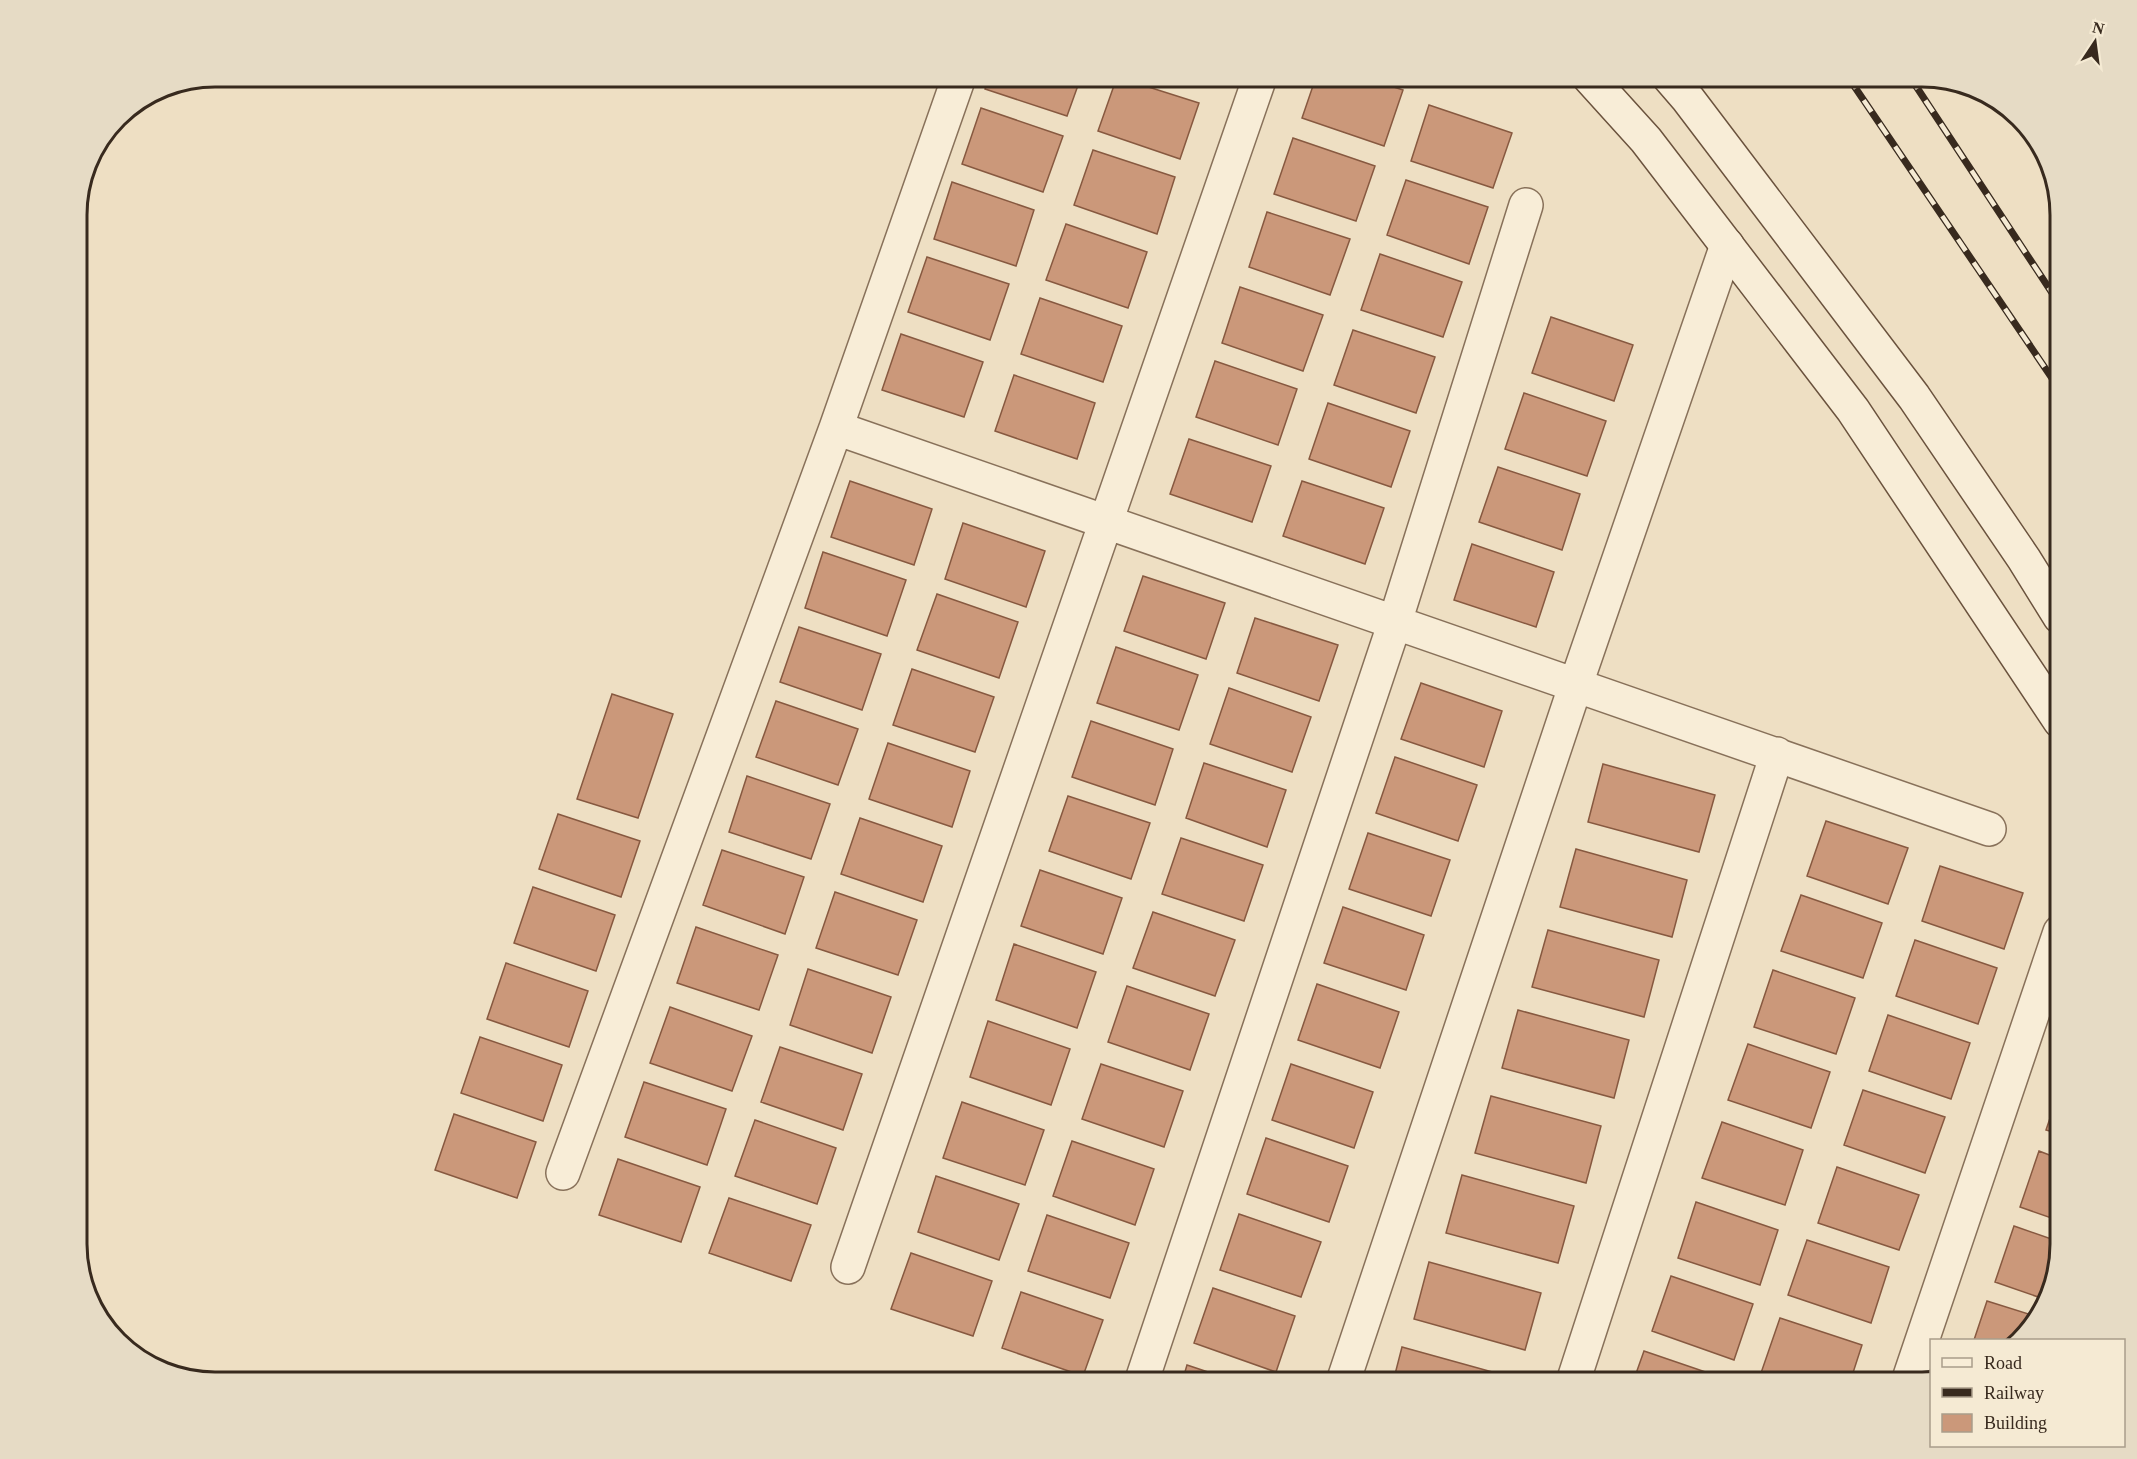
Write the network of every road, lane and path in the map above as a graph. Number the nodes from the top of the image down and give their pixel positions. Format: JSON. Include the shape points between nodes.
{"nodes":[{"id":1,"x":954,"y":87,"type":"edge"},
{"id":2,"x":1256,"y":87,"type":"edge"},
{"id":3,"x":1599,"y":87,"type":"edge"},
{"id":4,"x":1678,"y":87,"type":"edge"},
{"id":5,"x":1526,"y":205,"type":"dead end"},
{"id":6,"x":1727,"y":245,"type":"junction"},
{"id":7,"x":836,"y":428,"type":"junction"},
{"id":8,"x":1107,"y":522,"type":"junction"},
{"id":9,"x":2050,"y":600,"type":"edge"},
{"id":10,"x":1395,"y":622,"type":"junction"},
{"id":11,"x":1576,"y":684,"type":"junction"},
{"id":12,"x":2050,"y":705,"type":"edge"},
{"id":13,"x":1777,"y":754,"type":"junction"},
{"id":14,"x":1989,"y":829,"type":"dead end"},
{"id":15,"x":2050,"y":962,"type":"edge"},
{"id":16,"x":563,"y":1173,"type":"dead end"},
{"id":17,"x":848,"y":1268,"type":"dead end"},
{"id":18,"x":1145,"y":1372,"type":"edge"},
{"id":19,"x":1347,"y":1372,"type":"edge"},
{"id":20,"x":1577,"y":1372,"type":"edge"},
{"id":21,"x":1912,"y":1372,"type":"edge"}],
"edges":[{"from":1,"to":7,"type":"street"},
{"from":2,"to":8,"type":"street"},
{"from":3,"to":6,"type":"street","via":[[1646,140]]},
{"from":4,"to":9,"type":"street","via":[[1914,397]]},
{"from":5,"to":10,"type":"street"},
{"from":6,"to":11,"type":"street"},
{"from":6,"to":12,"type":"street","via":[[1853,410]]},
{"from":7,"to":8,"type":"street"},
{"from":7,"to":16,"type":"street"},
{"from":8,"to":10,"type":"street"},
{"from":8,"to":17,"type":"street"},
{"from":10,"to":11,"type":"street"},
{"from":10,"to":18,"type":"street"},
{"from":11,"to":13,"type":"street"},
{"from":11,"to":19,"type":"street"},
{"from":13,"to":14,"type":"street"},
{"from":13,"to":20,"type":"street"},
{"from":15,"to":21,"type":"street"}]}
